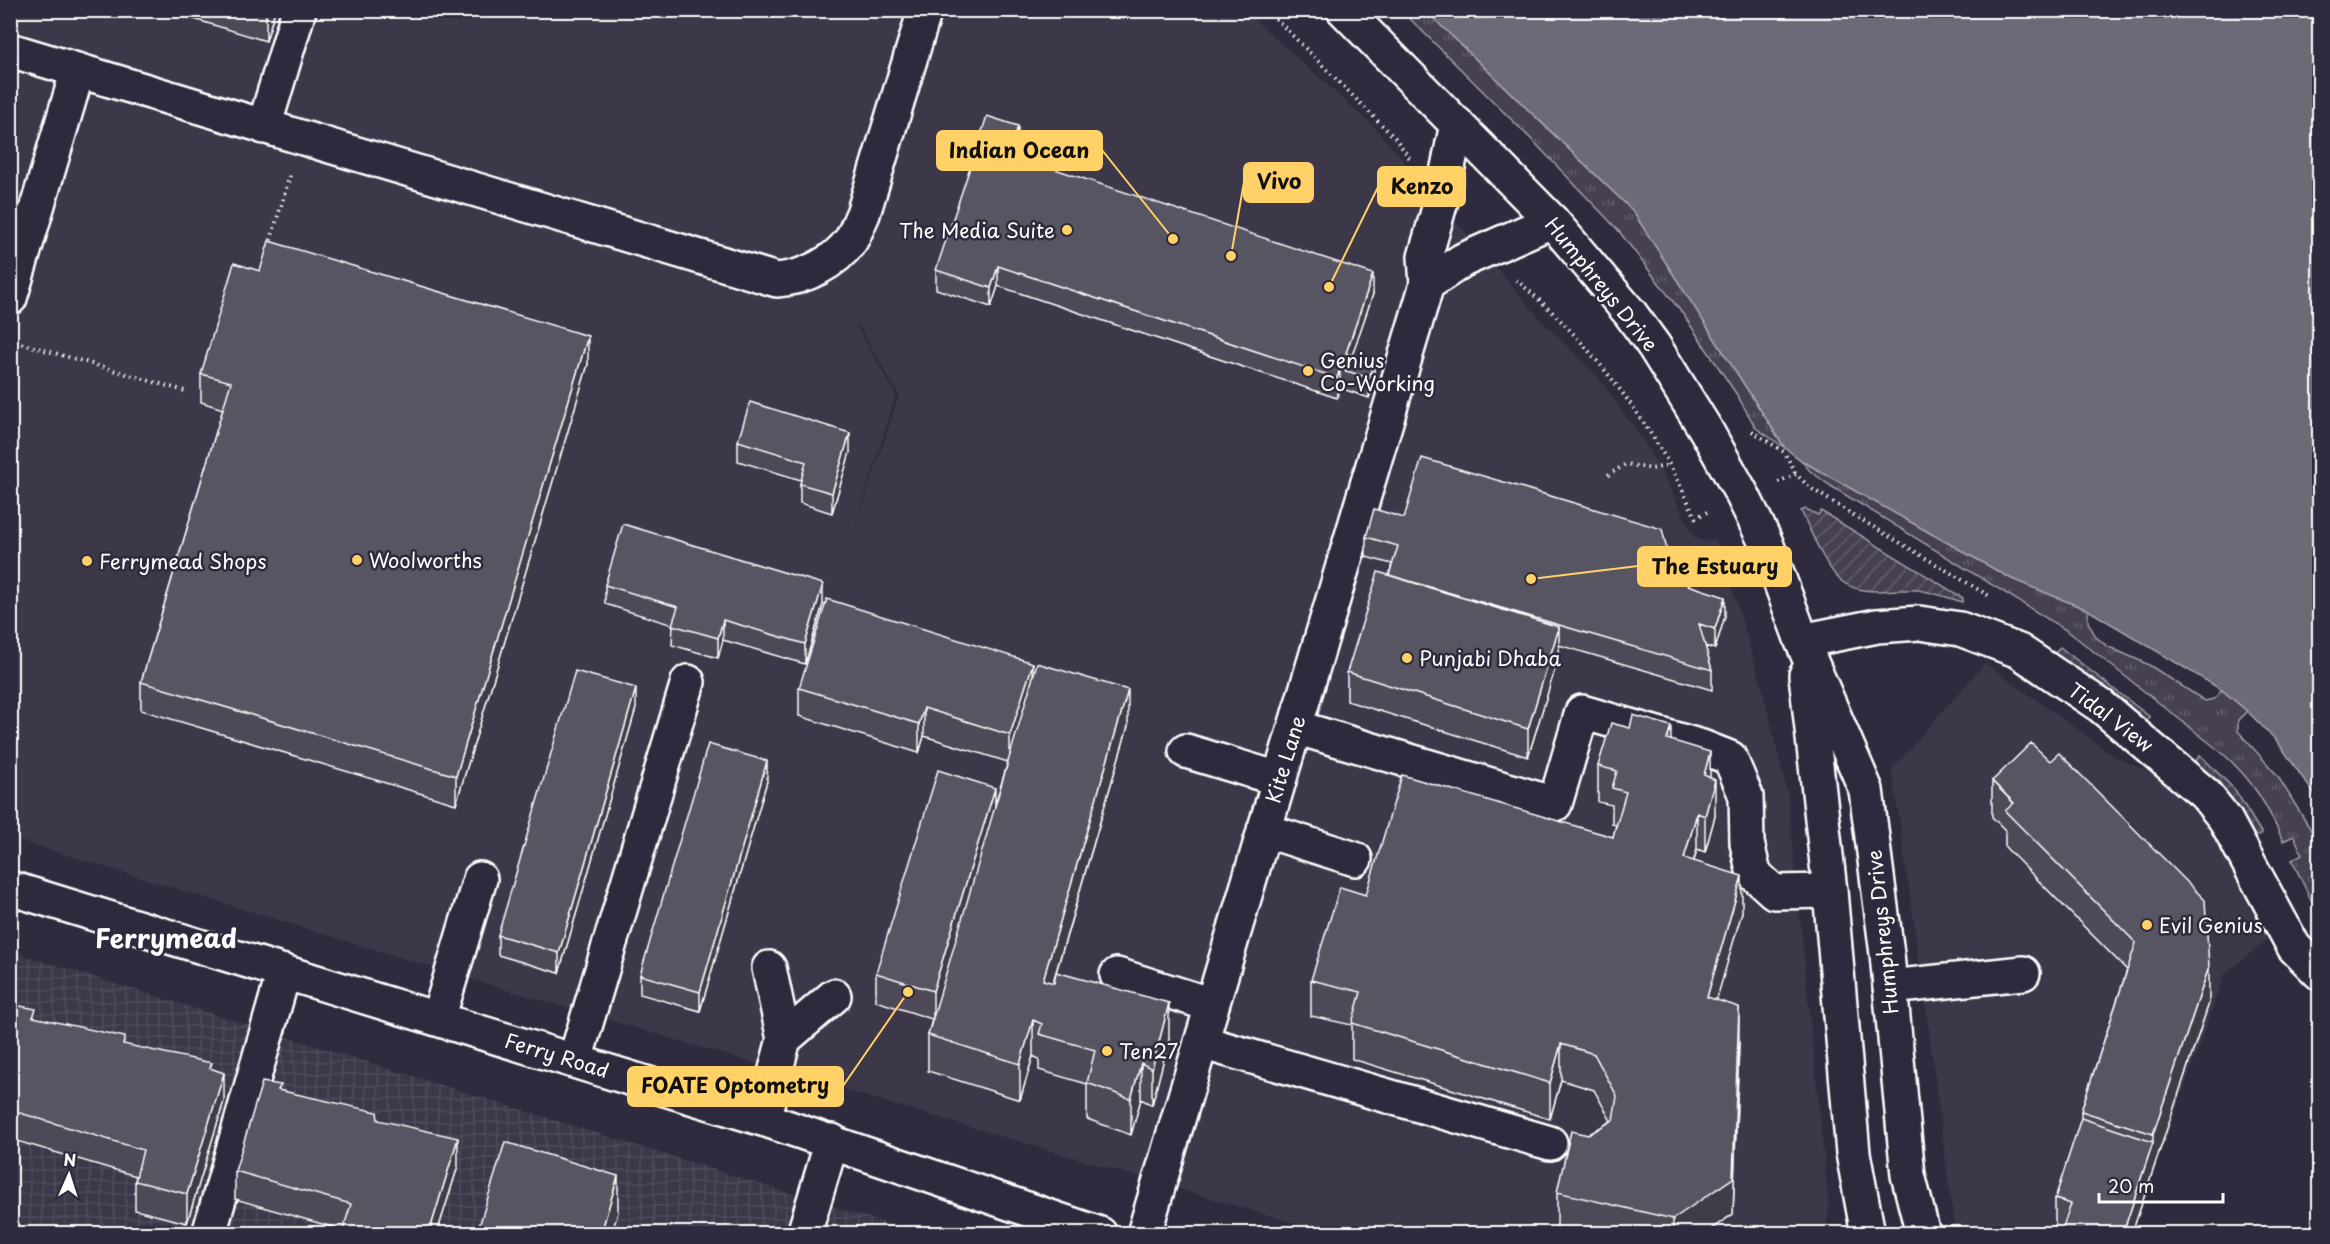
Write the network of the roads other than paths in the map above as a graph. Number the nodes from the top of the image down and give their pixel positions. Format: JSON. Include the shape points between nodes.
{"nodes":[{"id":1,"x":299,"y":10,"type":"edge"},
{"id":2,"x":925,"y":10,"type":"edge"},
{"id":3,"x":1344,"y":10,"type":"edge"},
{"id":4,"x":10,"y":50,"type":"edge"},
{"id":5,"x":78,"y":70,"type":"junction"},
{"id":6,"x":1457,"y":124,"type":"junction"},
{"id":7,"x":264,"y":127,"type":"junction"},
{"id":8,"x":1552,"y":221,"type":"junction"},
{"id":9,"x":1427,"y":284,"type":"junction"},
{"id":10,"x":10,"y":298,"type":"edge"},
{"id":11,"x":1803,"y":641,"type":"junction"},
{"id":12,"x":688,"y":682,"type":"dead end"},
{"id":13,"x":1295,"y":727,"type":"junction"},
{"id":14,"x":1186,"y":751,"type":"dead end"},
{"id":15,"x":1279,"y":779,"type":"junction"},
{"id":16,"x":1264,"y":830,"type":"junction"},
{"id":17,"x":1355,"y":859,"type":"dead end"},
{"id":18,"x":480,"y":879,"type":"dead end"},
{"id":19,"x":10,"y":888,"type":"edge"},
{"id":20,"x":1830,"y":891,"type":"junction"},
{"id":21,"x":769,"y":968,"type":"dead end"},
{"id":22,"x":284,"y":972,"type":"junction"},
{"id":23,"x":2023,"y":973,"type":"dead end"},
{"id":24,"x":2319,"y":973,"type":"edge"},
{"id":25,"x":1117,"y":975,"type":"dead end"},
{"id":26,"x":1890,"y":987,"type":"junction"},
{"id":27,"x":834,"y":996,"type":"dead end"},
{"id":28,"x":1212,"y":1005,"type":"junction"},
{"id":29,"x":438,"y":1019,"type":"junction"},
{"id":30,"x":784,"y":1039,"type":"junction"},
{"id":31,"x":1201,"y":1042,"type":"junction"},
{"id":32,"x":575,"y":1060,"type":"junction"},
{"id":33,"x":763,"y":1119,"type":"junction"},
{"id":34,"x":832,"y":1141,"type":"junction"},
{"id":35,"x":1550,"y":1143,"type":"dead end"},
{"id":36,"x":1090,"y":1232,"type":"edge"},
{"id":37,"x":209,"y":1233,"type":"edge"},
{"id":38,"x":804,"y":1233,"type":"edge"},
{"id":39,"x":1144,"y":1233,"type":"edge"},
{"id":40,"x":1868,"y":1233,"type":"edge"},
{"id":41,"x":1923,"y":1233,"type":"edge"}],
"edges":[{"from":1,"to":7,"type":"main road"},
{"from":2,"to":7,"type":"main road","via":[[863,214],[851,240],[836,256],[794,278],[777,280]]},
{"from":3,"to":6,"type":"main road","name":"Humphreys Drive"},
{"from":4,"to":5,"type":"main road"},
{"from":5,"to":7,"type":"main road"},
{"from":5,"to":10,"type":"main road"},
{"from":6,"to":8,"type":"main road","name":"Humphreys Drive"},
{"from":6,"to":9,"type":"main road","name":"Kite Lane","via":[[1425,257]]},
{"from":8,"to":9,"type":"main road","via":[[1463,260]]},
{"from":8,"to":11,"type":"main road","name":"Humphreys Drive","via":[[1630,313],[1706,430],[1766,543]]},
{"from":9,"to":13,"type":"main road","name":"Kite Lane"},
{"from":11,"to":20,"type":"main road","name":"Humphreys Drive"},
{"from":11,"to":24,"type":"main road","name":"Tidal View","via":[[1919,623],[1960,629],[2019,651],[2101,706],[2205,794],[2225,819],[2294,947]]},
{"from":11,"to":26,"type":"main road","name":"Humphreys Drive","via":[[1866,790]]},
{"from":12,"to":32,"type":"main road"},
{"from":13,"to":15,"type":"main road","name":"Kite Lane"},
{"from":13,"to":20,"type":"main road","via":[[1555,804],[1582,712],[1702,747],[1730,758],[1746,796],[1747,843],[1754,874],[1774,892]]},
{"from":14,"to":15,"type":"main road"},
{"from":15,"to":16,"type":"main road","name":"Kite Lane"},
{"from":16,"to":17,"type":"main road"},
{"from":16,"to":28,"type":"main road","name":"Kite Lane"},
{"from":18,"to":29,"type":"main road"},
{"from":19,"to":22,"type":"main road","name":"Ferry Road"},
{"from":20,"to":40,"type":"main road","name":"Humphreys Drive","via":[[1853,1153]]},
{"from":21,"to":30,"type":"main road"},
{"from":22,"to":29,"type":"main road","name":"Ferry Road"},
{"from":22,"to":37,"type":"main road"},
{"from":23,"to":26,"type":"main road"},
{"from":25,"to":28,"type":"main road"},
{"from":26,"to":41,"type":"main road","name":"Humphreys Drive","via":[[1908,1175]]},
{"from":27,"to":30,"type":"main road"},
{"from":28,"to":31,"type":"main road","name":"Kite Lane"},
{"from":29,"to":32,"type":"main road","name":"Ferry Road"},
{"from":30,"to":33,"type":"main road"},
{"from":31,"to":35,"type":"main road"},
{"from":31,"to":39,"type":"main road","name":"Kite Lane"},
{"from":32,"to":33,"type":"main road","name":"Ferry Road"},
{"from":33,"to":34,"type":"main road","name":"Ferry Road"},
{"from":34,"to":36,"type":"main road","name":"Ferry Road"},
{"from":34,"to":38,"type":"main road"}]}
